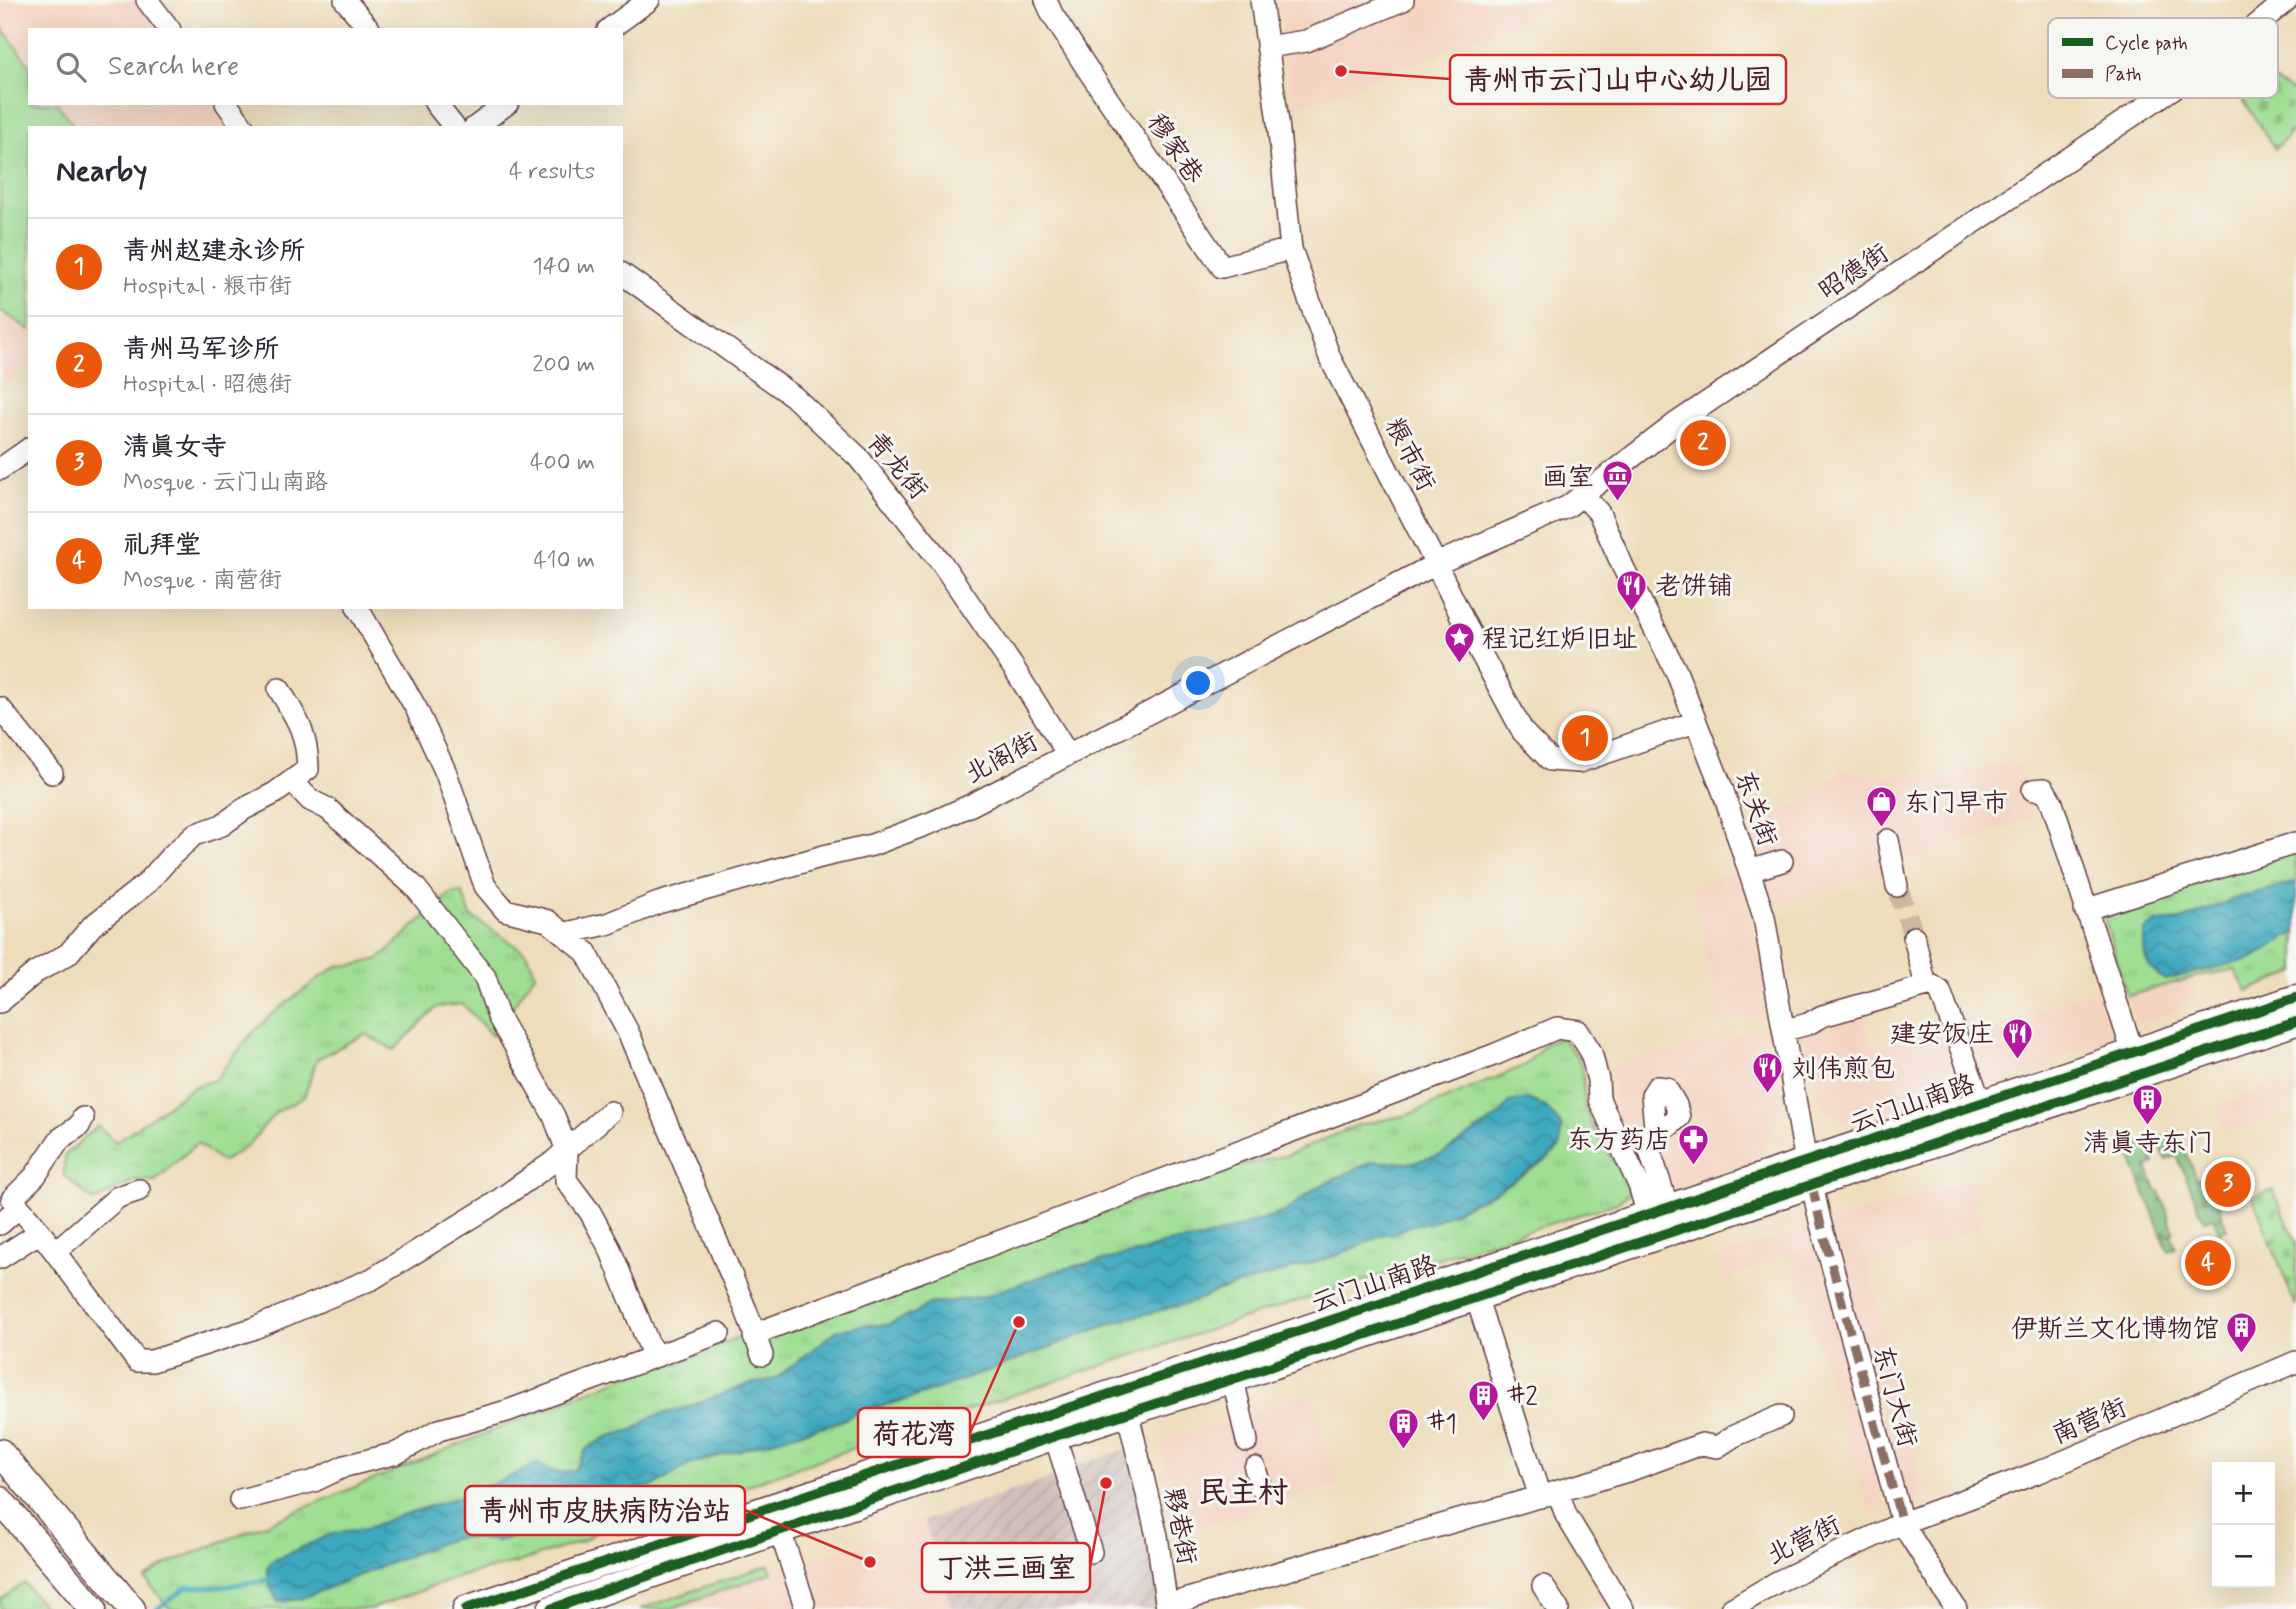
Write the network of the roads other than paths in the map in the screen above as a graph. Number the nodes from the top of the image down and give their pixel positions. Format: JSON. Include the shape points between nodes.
{"nodes":[{"id":1,"x":147,"y":0,"type":"edge"},
{"id":2,"x":345,"y":0,"type":"edge"},
{"id":3,"x":649,"y":0,"type":"edge"},
{"id":4,"x":1046,"y":0,"type":"edge"},
{"id":5,"x":1261,"y":0,"type":"edge"},
{"id":6,"x":1403,"y":0,"type":"edge"},
{"id":7,"x":2287,"y":0,"type":"edge"},
{"id":8,"x":2265,"y":18,"type":"edge"},
{"id":9,"x":168,"y":28,"type":"edge"},
{"id":10,"x":368,"y":28,"type":"edge"},
{"id":11,"x":611,"y":28,"type":"edge"},
{"id":12,"x":1267,"y":47,"type":"junction"},
{"id":13,"x":2159,"y":98,"type":"edge"},
{"id":14,"x":227,"y":105,"type":"edge"},
{"id":15,"x":437,"y":105,"type":"edge"},
{"id":16,"x":505,"y":105,"type":"edge"},
{"id":17,"x":243,"y":126,"type":"edge"},
{"id":18,"x":453,"y":126,"type":"edge"},
{"id":19,"x":477,"y":126,"type":"edge"},
{"id":20,"x":1291,"y":248,"type":"junction"},
{"id":21,"x":623,"y":274,"type":"edge"},
{"id":22,"x":28,"y":449,"type":"edge"},
{"id":23,"x":0,"y":469,"type":"edge"},
{"id":24,"x":1584,"y":496,"type":"junction"},
{"id":25,"x":1436,"y":564,"type":"junction"},
{"id":26,"x":358,"y":609,"type":"edge"},
{"id":27,"x":279,"y":689,"type":"dead end"},
{"id":28,"x":0,"y":708,"type":"edge"},
{"id":29,"x":1695,"y":722,"type":"junction"},
{"id":30,"x":1067,"y":753,"type":"junction"},
{"id":31,"x":52,"y":773,"type":"dead end"},
{"id":32,"x":292,"y":781,"type":"junction"},
{"id":33,"x":2033,"y":790,"type":"dead end"},
{"id":34,"x":1888,"y":840,"type":"dead end"},
{"id":35,"x":2296,"y":843,"type":"edge"},
{"id":36,"x":1782,"y":861,"type":"dead end"},
{"id":37,"x":1749,"y":871,"type":"junction"},
{"id":38,"x":1897,"y":887,"type":"tunnel mouth"},
{"id":39,"x":2085,"y":909,"type":"junction"},
{"id":40,"x":566,"y":933,"type":"junction"},
{"id":41,"x":1914,"y":936,"type":"tunnel mouth"},
{"id":42,"x":1926,"y":986,"type":"junction"},
{"id":43,"x":2296,"y":998,"type":"edge"},
{"id":44,"x":0,"y":1002,"type":"edge"},
{"id":45,"x":2296,"y":1022,"type":"edge"},
{"id":46,"x":1785,"y":1030,"type":"junction"},
{"id":47,"x":2190,"y":1046,"type":"junction"},
{"id":48,"x":2133,"y":1053,"type":"junction"},
{"id":49,"x":1981,"y":1104,"type":"junction"},
{"id":50,"x":610,"y":1112,"type":"dead end"},
{"id":51,"x":83,"y":1118,"type":"dead end"},
{"id":52,"x":1655,"y":1127,"type":"dead end"},
{"id":53,"x":567,"y":1151,"type":"junction"},
{"id":54,"x":1809,"y":1174,"type":"junction"},
{"id":55,"x":139,"y":1190,"type":"dead end"},
{"id":56,"x":10,"y":1197,"type":"edge"},
{"id":57,"x":1658,"y":1212,"type":"junction"},
{"id":58,"x":0,"y":1224,"type":"edge"},
{"id":59,"x":40,"y":1232,"type":"junction"},
{"id":60,"x":55,"y":1252,"type":"junction"},
{"id":61,"x":0,"y":1258,"type":"edge"},
{"id":62,"x":1476,"y":1296,"type":"junction"},
{"id":63,"x":719,"y":1333,"type":"dead end"},
{"id":64,"x":657,"y":1356,"type":"dead end"},
{"id":65,"x":2295,"y":1364,"type":"edge"},
{"id":66,"x":1233,"y":1379,"type":"junction"},
{"id":67,"x":1128,"y":1414,"type":"junction"},
{"id":68,"x":1781,"y":1416,"type":"dead end"},
{"id":69,"x":1055,"y":1436,"type":"junction"},
{"id":70,"x":1247,"y":1441,"type":"dead end"},
{"id":71,"x":0,"y":1452,"type":"edge"},
{"id":72,"x":1549,"y":1494,"type":"junction"},
{"id":73,"x":0,"y":1500,"type":"edge"},
{"id":74,"x":240,"y":1500,"type":"dead end"},
{"id":75,"x":776,"y":1519,"type":"junction"},
{"id":76,"x":1902,"y":1523,"type":"junction"},
{"id":77,"x":1091,"y":1552,"type":"dead end"},
{"id":78,"x":1543,"y":1586,"type":"dead end"},
{"id":79,"x":804,"y":1603,"type":"dead end"},
{"id":80,"x":1167,"y":1607,"type":"edge"},
{"id":81,"x":93,"y":1609,"type":"edge"},
{"id":82,"x":132,"y":1609,"type":"edge"},
{"id":83,"x":466,"y":1609,"type":"edge"},
{"id":84,"x":551,"y":1609,"type":"edge"},
{"id":85,"x":1558,"y":1609,"type":"edge"},
{"id":86,"x":1623,"y":1609,"type":"edge"},
{"id":87,"x":1731,"y":1609,"type":"edge"},
{"id":88,"x":1956,"y":1609,"type":"edge"}],
"edges":[{"from":1,"to":9,"type":"street"},
{"from":2,"to":10,"type":"street"},
{"from":3,"to":11,"type":"street"},
{"from":4,"to":20,"type":"street","name":"穆家巷","via":[[1222,267]]},
{"from":5,"to":12,"type":"street","name":"粮市街"},
{"from":6,"to":12,"type":"street","via":[[1306,41]]},
{"from":7,"to":8,"type":"street","name":"昭德街"},
{"from":12,"to":20,"type":"street","name":"粮市街"},
{"from":13,"to":24,"type":"street","name":"昭德街","via":[[1675,425]]},
{"from":14,"to":17,"type":"street"},
{"from":15,"to":18,"type":"street"},
{"from":16,"to":19,"type":"street"},
{"from":20,"to":25,"type":"street","name":"粮市街","via":[[1330,358]]},
{"from":21,"to":30,"type":"street","name":"青龙街","via":[[793,396],[858,457],[941,562]]},
{"from":22,"to":23,"type":"street"},
{"from":24,"to":25,"type":"street","name":"昭德街"},
{"from":24,"to":29,"type":"street","name":"东关街","via":[[1599,513],[1676,671]]},
{"from":25,"to":29,"type":"street","name":"粮市街","via":[[1523,732],[1549,760],[1579,762]]},
{"from":25,"to":30,"type":"street","name":"北阁街"},
{"from":26,"to":40,"type":"street","via":[[416,708],[446,773],[485,886],[505,910],[548,920]]},
{"from":27,"to":32,"type":"street","via":[[304,731],[307,750],[308,769]]},
{"from":28,"to":31,"type":"street"},
{"from":29,"to":37,"type":"street","name":"东关街"},
{"from":30,"to":40,"type":"street","name":"北阁街","via":[[971,805],[872,845]]},
{"from":32,"to":44,"type":"street","via":[[222,825],[194,835],[147,883],[92,926],[68,954],[36,972]]},
{"from":32,"to":53,"type":"street","via":[[415,887],[485,977],[498,1016],[554,1116]]},
{"from":33,"to":39,"type":"street","via":[[2044,789],[2052,803]]},
{"from":34,"to":38,"type":"street"},
{"from":35,"to":39,"type":"street"},
{"from":36,"to":37,"type":"street"},
{"from":37,"to":46,"type":"street","name":"东关街","via":[[1764,917]]},
{"from":39,"to":48,"type":"street"},
{"from":40,"to":57,"type":"street","via":[[586,952],[629,1034],[758,1346],[777,1325],[1557,1028],[1578,1031],[1591,1052],[1599,1099]]},
{"from":41,"to":42,"type":"street"},
{"from":42,"to":46,"type":"street"},
{"from":42,"to":49,"type":"street","via":[[1940,991]]},
{"from":43,"to":47,"type":"main road","name":"云门山南路"},
{"from":45,"to":47,"type":"main road","name":"云门山南路"},
{"from":46,"to":54,"type":"street","name":"东关街"},
{"from":47,"to":48,"type":"main road","name":"云门山南路"},
{"from":47,"to":54,"type":"main road","name":"云门山南路"},
{"from":48,"to":49,"type":"main road","name":"云门山南路"},
{"from":49,"to":54,"type":"main road","name":"云门山南路"},
{"from":50,"to":53,"type":"street"},
{"from":51,"to":56,"type":"street","via":[[60,1139],[35,1176]]},
{"from":52,"to":57,"type":"street","via":[[1647,1142]]},
{"from":53,"to":60,"type":"street","via":[[489,1207],[372,1279],[252,1329],[152,1361],[137,1360]]},
{"from":53,"to":64,"type":"street","via":[[566,1180],[610,1250]]},
{"from":54,"to":57,"type":"main road","name":"云门山南路"},
{"from":54,"to":62,"type":"main road","name":"云门山南路"},
{"from":54,"to":76,"type":"street","name":"东门大街"},
{"from":55,"to":60,"type":"street","via":[[118,1197]]},
{"from":56,"to":58,"type":"street"},
{"from":56,"to":59,"type":"street"},
{"from":57,"to":75,"type":"main road","name":"云门山南路"},
{"from":59,"to":60,"type":"street"},
{"from":59,"to":61,"type":"street"},
{"from":62,"to":66,"type":"main road","name":"云门山南路"},
{"from":62,"to":72,"type":"street"},
{"from":63,"to":74,"type":"street","via":[[507,1411],[439,1430],[397,1453]]},
{"from":65,"to":76,"type":"street","name":"南营街","via":[[2039,1472]]},
{"from":66,"to":67,"type":"main road","name":"云门山南路"},
{"from":66,"to":70,"type":"street"},
{"from":67,"to":69,"type":"main road","name":"云门山南路"},
{"from":67,"to":80,"type":"street","name":"夥巷街","via":[[1157,1536]]},
{"from":68,"to":72,"type":"street","via":[[1717,1447],[1702,1444],[1631,1471]]},
{"from":69,"to":75,"type":"main road","name":"云门山南路"},
{"from":69,"to":77,"type":"street"},
{"from":71,"to":82,"type":"main road"},
{"from":72,"to":80,"type":"street"},
{"from":72,"to":86,"type":"street"},
{"from":73,"to":81,"type":"main road"},
{"from":75,"to":79,"type":"street"},
{"from":75,"to":83,"type":"main road","name":"云门山南路"},
{"from":75,"to":84,"type":"main road","name":"云门山南路"},
{"from":76,"to":87,"type":"street","name":"北营街"},
{"from":76,"to":88,"type":"street","name":"东门大街"},
{"from":78,"to":85,"type":"street"}]}
